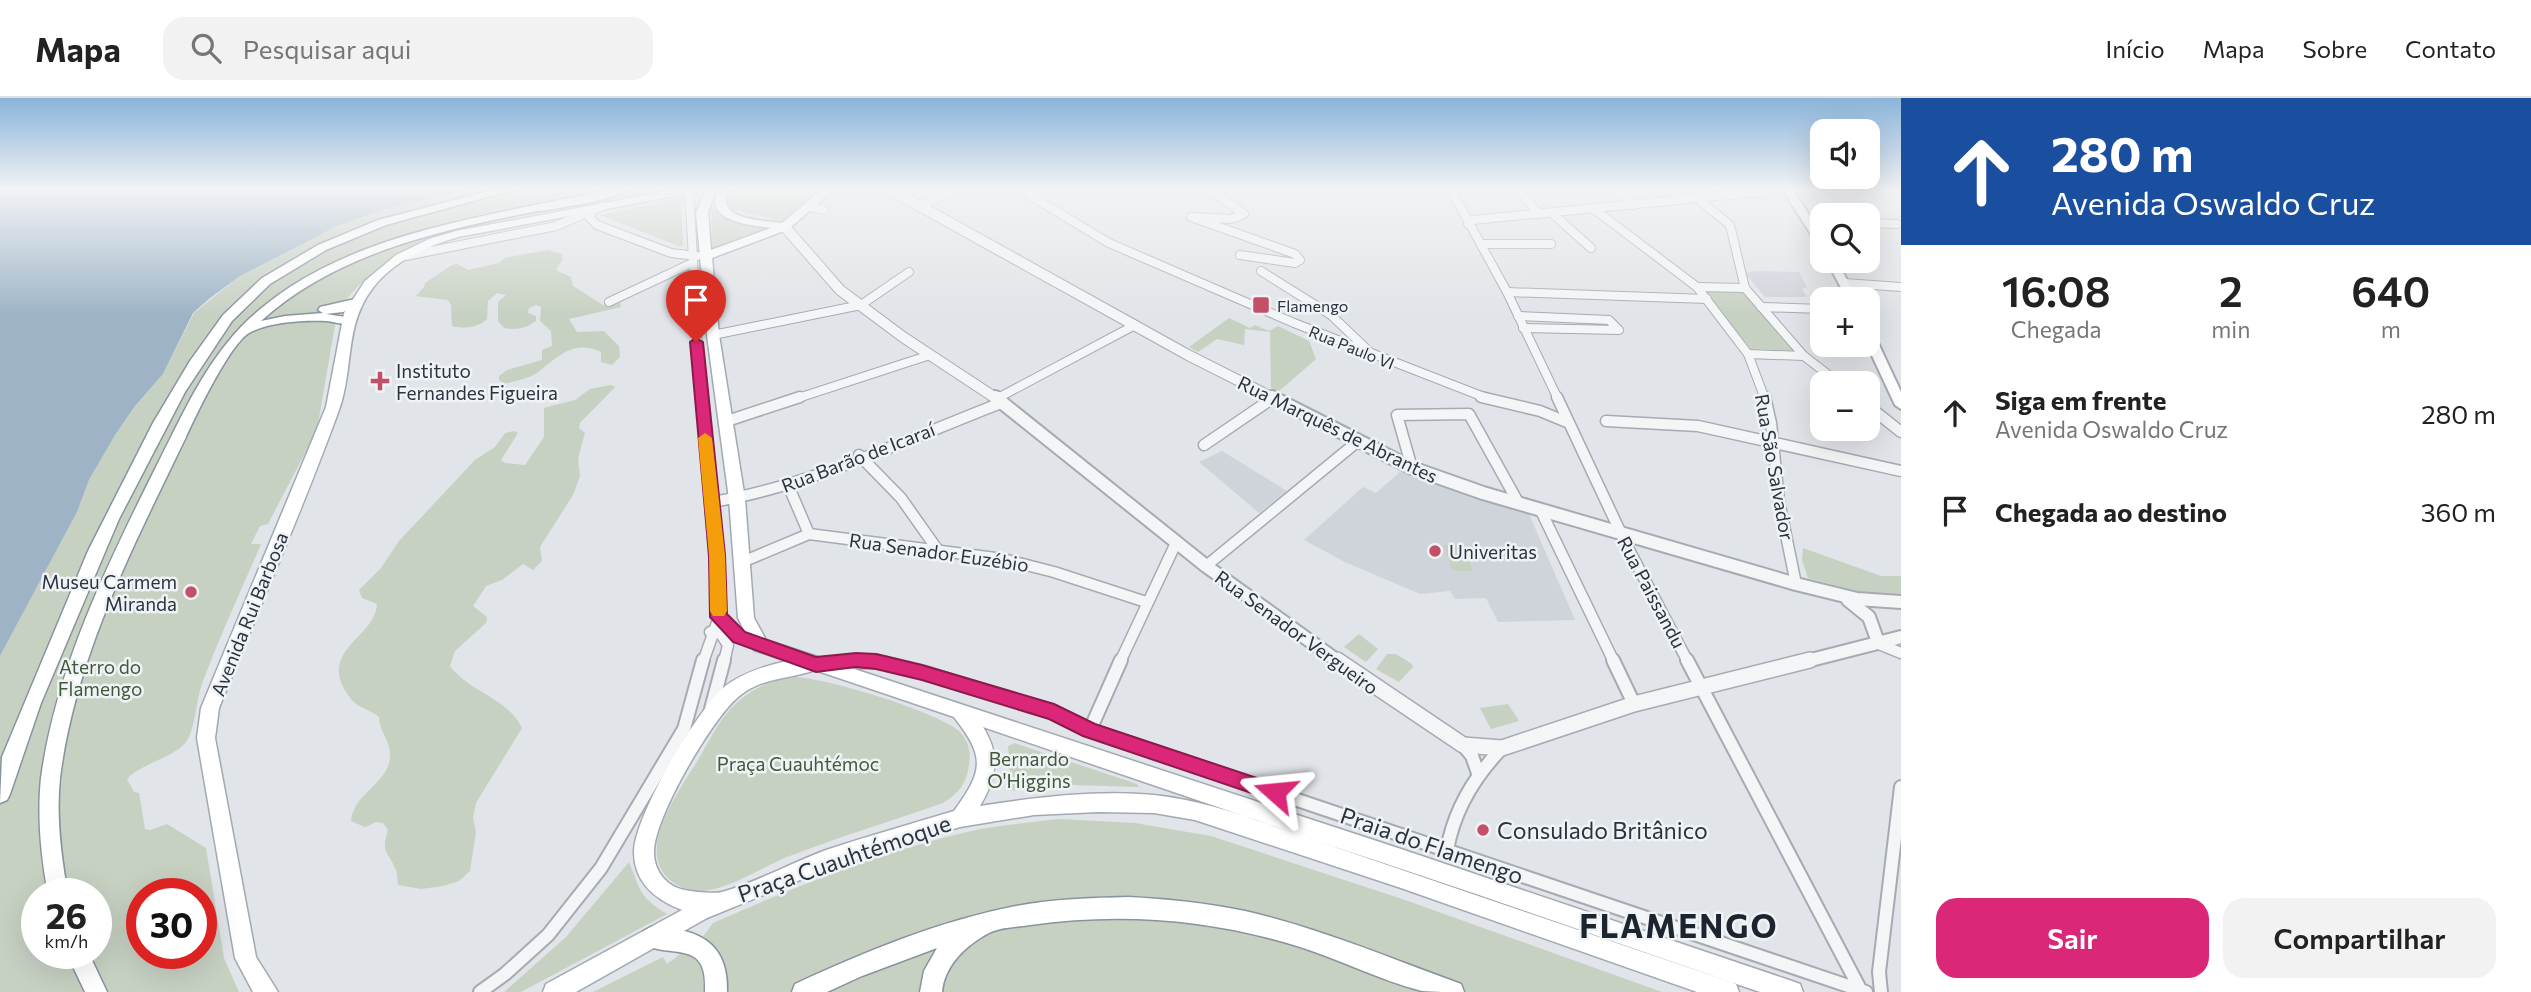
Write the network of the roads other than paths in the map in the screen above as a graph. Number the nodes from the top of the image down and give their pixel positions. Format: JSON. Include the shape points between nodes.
{"nodes":[{"id":1,"x":356,"y":232,"type":"edge"},
{"id":2,"x":424,"y":232,"type":"edge"},
{"id":3,"x":465,"y":232,"type":"edge"},
{"id":4,"x":527,"y":232,"type":"edge"},
{"id":5,"x":614,"y":232,"type":"edge"},
{"id":6,"x":694,"y":232,"type":"edge"},
{"id":7,"x":700,"y":232,"type":"edge"},
{"id":8,"x":772,"y":232,"type":"edge"},
{"id":9,"x":789,"y":232,"type":"edge"},
{"id":10,"x":966,"y":232,"type":"edge"},
{"id":11,"x":1090,"y":232,"type":"edge"},
{"id":12,"x":1232,"y":232,"type":"edge"},
{"id":13,"x":1475,"y":232,"type":"edge"},
{"id":14,"x":1573,"y":232,"type":"edge"},
{"id":15,"x":1624,"y":232,"type":"edge"},
{"id":16,"x":1732,"y":232,"type":"edge"},
{"id":17,"x":1481,"y":244,"type":"junction"},
{"id":18,"x":1551,"y":244,"type":"dead end"},
{"id":19,"x":1591,"y":248,"type":"dead end"},
{"id":20,"x":1240,"y":255,"type":"dead end"},
{"id":21,"x":400,"y":258,"type":"junction"},
{"id":22,"x":697,"y":258,"type":"junction"},
{"id":23,"x":1261,"y":271,"type":"dead end"},
{"id":24,"x":909,"y":272,"type":"dead end"},
{"id":25,"x":1839,"y":273,"type":"edge"},
{"id":26,"x":1845,"y":283,"type":"junction"},
{"id":27,"x":1697,"y":287,"type":"junction"},
{"id":28,"x":1847,"y":287,"type":"edge"},
{"id":29,"x":1901,"y":287,"type":"edge"},
{"id":30,"x":1745,"y":288,"type":"junction"},
{"id":31,"x":1507,"y":292,"type":"junction"},
{"id":32,"x":285,"y":296,"type":"junction"},
{"id":33,"x":1707,"y":299,"type":"junction"},
{"id":34,"x":609,"y":302,"type":"dead end"},
{"id":35,"x":355,"y":303,"type":"junction"},
{"id":36,"x":861,"y":305,"type":"junction"},
{"id":37,"x":1761,"y":307,"type":"junction"},
{"id":38,"x":1810,"y":309,"type":"edge"},
{"id":39,"x":1518,"y":316,"type":"junction"},
{"id":40,"x":348,"y":321,"type":"junction"},
{"id":41,"x":1135,"y":325,"type":"junction"},
{"id":42,"x":1523,"y":328,"type":"junction"},
{"id":43,"x":242,"y":333,"type":"junction"},
{"id":44,"x":713,"y":335,"type":"junction"},
{"id":45,"x":1748,"y":354,"type":"junction"},
{"id":46,"x":930,"y":355,"type":"junction"},
{"id":47,"x":1804,"y":356,"type":"junction"},
{"id":48,"x":1375,"y":357,"type":"junction"},
{"id":49,"x":1879,"y":357,"type":"edge"},
{"id":50,"x":1823,"y":371,"type":"edge"},
{"id":51,"x":1273,"y":398,"type":"junction"},
{"id":52,"x":999,"y":401,"type":"junction"},
{"id":53,"x":1900,"y":402,"type":"edge"},
{"id":54,"x":1560,"y":405,"type":"junction"},
{"id":55,"x":1540,"y":411,"type":"junction"},
{"id":56,"x":1880,"y":415,"type":"edge"},
{"id":57,"x":1606,"y":421,"type":"dead end"},
{"id":58,"x":724,"y":422,"type":"junction"},
{"id":59,"x":1569,"y":423,"type":"junction"},
{"id":60,"x":1901,"y":432,"type":"edge"},
{"id":61,"x":1774,"y":441,"type":"junction"},
{"id":62,"x":1357,"y":442,"type":"junction"},
{"id":63,"x":1204,"y":446,"type":"dead end"},
{"id":64,"x":859,"y":456,"type":"junction"},
{"id":65,"x":1412,"y":468,"type":"junction"},
{"id":66,"x":1901,"y":471,"type":"edge"},
{"id":67,"x":788,"y":485,"type":"junction"},
{"id":68,"x":737,"y":499,"type":"junction"},
{"id":69,"x":712,"y":502,"type":"junction"},
{"id":70,"x":1519,"y":504,"type":"junction"},
{"id":71,"x":1541,"y":510,"type":"junction"},
{"id":72,"x":809,"y":534,"type":"junction"},
{"id":73,"x":1622,"y":535,"type":"junction"},
{"id":74,"x":1176,"y":543,"type":"junction"},
{"id":75,"x":937,"y":550,"type":"junction"},
{"id":76,"x":740,"y":563,"type":"junction"},
{"id":77,"x":1206,"y":566,"type":"junction"},
{"id":78,"x":1796,"y":584,"type":"junction"},
{"id":79,"x":1840,"y":596,"type":"junction"},
{"id":80,"x":1146,"y":602,"type":"junction"},
{"id":81,"x":1901,"y":602,"type":"edge"},
{"id":82,"x":719,"y":617,"type":"junction"},
{"id":83,"x":710,"y":632,"type":"junction"},
{"id":84,"x":1901,"y":637,"type":"edge"},
{"id":85,"x":1877,"y":643,"type":"junction"},
{"id":86,"x":760,"y":645,"type":"junction"},
{"id":87,"x":1901,"y":653,"type":"edge"},
{"id":88,"x":816,"y":664,"type":"junction"},
{"id":89,"x":1703,"y":687,"type":"junction"},
{"id":90,"x":1633,"y":704,"type":"junction"},
{"id":91,"x":959,"y":710,"type":"junction"},
{"id":92,"x":708,"y":720,"type":"junction"},
{"id":93,"x":1090,"y":730,"type":"junction"},
{"id":94,"x":1463,"y":745,"type":"junction"},
{"id":95,"x":1502,"y":748,"type":"junction"},
{"id":96,"x":1478,"y":773,"type":"junction"},
{"id":97,"x":1901,"y":787,"type":"edge"},
{"id":98,"x":0,"y":794,"type":"edge"},
{"id":99,"x":960,"y":818,"type":"junction"},
{"id":100,"x":1447,"y":850,"type":"junction"},
{"id":101,"x":56,"y":878,"type":"edge"},
{"id":102,"x":727,"y":898,"type":"junction"},
{"id":103,"x":992,"y":920,"type":"junction"},
{"id":104,"x":651,"y":938,"type":"junction"},
{"id":105,"x":85,"y":969,"type":"edge"},
{"id":106,"x":1863,"y":991,"type":"edge"},
{"id":107,"x":96,"y":992,"type":"edge"},
{"id":108,"x":267,"y":992,"type":"edge"},
{"id":109,"x":480,"y":992,"type":"edge"},
{"id":110,"x":554,"y":992,"type":"edge"},
{"id":111,"x":716,"y":992,"type":"edge"},
{"id":112,"x":803,"y":992,"type":"edge"},
{"id":113,"x":930,"y":992,"type":"edge"},
{"id":114,"x":1453,"y":992,"type":"edge"},
{"id":115,"x":1728,"y":992,"type":"edge"},
{"id":116,"x":1792,"y":992,"type":"edge"},
{"id":117,"x":1881,"y":992,"type":"edge"}],
"edges":[{"from":1,"to":98,"type":"main road","via":[[264,282],[219,327],[151,438],[107,524]]},
{"from":2,"to":32,"type":"main road","via":[[345,261]]},
{"from":3,"to":21,"type":"main road","name":"Avenida Rui Barbosa"},
{"from":4,"to":21,"type":"street","name":"Avenida Rui Barbosa"},
{"from":5,"to":22,"type":"street","via":[[671,254]]},
{"from":6,"to":22,"type":"street"},
{"from":7,"to":22,"type":"main road"},
{"from":8,"to":22,"type":"main road"},
{"from":9,"to":36,"type":"street","name":"Rua Senador Vergueiro","via":[[840,290]]},
{"from":10,"to":41,"type":"street","name":"Rua Marquês de Abrantes"},
{"from":11,"to":48,"type":"street","name":"Rua Paulo VI"},
{"from":12,"to":20,"type":"street","via":[[1295,254],[1300,260]]},
{"from":13,"to":17,"type":"street","name":"Rua Paissandu"},
{"from":14,"to":19,"type":"street"},
{"from":15,"to":27,"type":"street","name":"Rua São Salvador"},
{"from":16,"to":30,"type":"street"},
{"from":17,"to":18,"type":"street"},
{"from":17,"to":31,"type":"street","name":"Rua Paissandu"},
{"from":21,"to":35,"type":"main road","name":"Avenida Rui Barbosa","via":[[369,284]]},
{"from":22,"to":34,"type":"street"},
{"from":22,"to":44,"type":"main road"},
{"from":22,"to":69,"type":"street","via":[[703,424]]},
{"from":23,"to":48,"type":"street","via":[[1331,315]]},
{"from":24,"to":36,"type":"street"},
{"from":25,"to":26,"type":"main road"},
{"from":26,"to":28,"type":"main road"},
{"from":26,"to":29,"type":"street"},
{"from":27,"to":30,"type":"street"},
{"from":27,"to":33,"type":"street","name":"Rua São Salvador"},
{"from":30,"to":37,"type":"street"},
{"from":31,"to":33,"type":"street"},
{"from":31,"to":39,"type":"street","name":"Rua Paissandu"},
{"from":32,"to":35,"type":"main road","via":[[281,305],[291,312],[335,310]]},
{"from":32,"to":43,"type":"main road"},
{"from":33,"to":45,"type":"street","name":"Rua São Salvador"},
{"from":35,"to":40,"type":"main road","name":"Avenida Rui Barbosa"},
{"from":36,"to":44,"type":"street"},
{"from":36,"to":46,"type":"street","name":"Rua Senador Vergueiro"},
{"from":37,"to":38,"type":"street"},
{"from":37,"to":47,"type":"street"},
{"from":39,"to":42,"type":"street","name":"Rua Paissandu"},
{"from":39,"to":42,"type":"street","via":[[1609,320],[1619,330]]},
{"from":40,"to":43,"type":"main road","via":[[278,320]]},
{"from":40,"to":108,"type":"main road","name":"Avenida Rui Barbosa","via":[[333,407],[211,708],[206,738],[246,958]]},
{"from":41,"to":51,"type":"street","name":"Rua Marquês de Abrantes"},
{"from":41,"to":52,"type":"street","name":"Rua Barão de Icaraí"},
{"from":42,"to":54,"type":"street","name":"Rua Paissandu"},
{"from":43,"to":101,"type":"main road","via":[[208,381],[156,481],[74,676],[51,780],[50,834]]},
{"from":44,"to":58,"type":"main road"},
{"from":45,"to":47,"type":"street"},
{"from":45,"to":61,"type":"street","name":"Rua São Salvador","via":[[1762,387]]},
{"from":46,"to":52,"type":"street","name":"Rua Senador Vergueiro"},
{"from":46,"to":58,"type":"street"},
{"from":47,"to":50,"type":"street"},
{"from":48,"to":55,"type":"street","name":"Rua Paulo VI","via":[[1476,396]]},
{"from":49,"to":53,"type":"main road"},
{"from":51,"to":62,"type":"street","name":"Rua Marquês de Abrantes"},
{"from":51,"to":63,"type":"street"},
{"from":52,"to":64,"type":"street","name":"Rua Barão de Icaraí"},
{"from":52,"to":74,"type":"street","name":"Rua Senador Vergueiro"},
{"from":54,"to":55,"type":"street","name":"Rua Paulo VI"},
{"from":54,"to":59,"type":"street","name":"Rua Paissandu"},
{"from":55,"to":59,"type":"street","name":"Rua Paulo VI"},
{"from":56,"to":60,"type":"street"},
{"from":57,"to":61,"type":"street","via":[[1698,426]]},
{"from":58,"to":68,"type":"main road"},
{"from":59,"to":73,"type":"street","name":"Rua Paissandu"},
{"from":61,"to":66,"type":"street"},
{"from":61,"to":78,"type":"street","name":"Rua São Salvador","via":[[1779,501]]},
{"from":62,"to":65,"type":"street","name":"Rua Marquês de Abrantes"},
{"from":62,"to":77,"type":"street"},
{"from":64,"to":67,"type":"street","name":"Rua Barão de Icaraí"},
{"from":64,"to":75,"type":"street","via":[[901,498]]},
{"from":65,"to":70,"type":"street","name":"Rua Marquês de Abrantes"},
{"from":65,"to":70,"type":"street","via":[[1398,414],[1468,414],[1474,417]]},
{"from":67,"to":68,"type":"street","name":"Rua Barão de Icaraí"},
{"from":67,"to":72,"type":"street"},
{"from":68,"to":69,"type":"street","name":"Rua Barão de Icaraí"},
{"from":68,"to":76,"type":"main road"},
{"from":69,"to":82,"type":"street"},
{"from":70,"to":71,"type":"street","name":"Rua Marquês de Abrantes"},
{"from":71,"to":73,"type":"street","name":"Rua Marquês de Abrantes"},
{"from":71,"to":90,"type":"street"},
{"from":72,"to":75,"type":"street","name":"Rua Senador Euzébio"},
{"from":72,"to":76,"type":"street"},
{"from":73,"to":78,"type":"street","name":"Rua Marquês de Abrantes"},
{"from":73,"to":89,"type":"street","name":"Rua Paissandu"},
{"from":74,"to":77,"type":"street","name":"Rua Senador Vergueiro"},
{"from":74,"to":80,"type":"street"},
{"from":75,"to":80,"type":"street","name":"Rua Senador Euzébio","via":[[1030,565]]},
{"from":76,"to":86,"type":"main road","via":[[746,618]]},
{"from":77,"to":94,"type":"street","name":"Rua Senador Vergueiro"},
{"from":78,"to":79,"type":"street","name":"Rua Marquês de Abrantes"},
{"from":79,"to":81,"type":"street","name":"Rua Marquês de Abrantes"},
{"from":79,"to":85,"type":"street","via":[[1871,618]]},
{"from":80,"to":93,"type":"street"},
{"from":82,"to":83,"type":"street"},
{"from":82,"to":86,"type":"street","via":[[739,637]]},
{"from":83,"to":92,"type":"street","via":[[721,634],[728,645]]},
{"from":83,"to":109,"type":"street","via":[[684,727],[604,866],[544,942]]},
{"from":84,"to":85,"type":"street","name":"Rua Senador Vergueiro"},
{"from":85,"to":87,"type":"street"},
{"from":85,"to":89,"type":"street","name":"Rua Senador Vergueiro"},
{"from":86,"to":88,"type":"main road"},
{"from":88,"to":91,"type":"main road","name":"Praia do Flamengo"},
{"from":88,"to":92,"type":"main road","via":[[756,677],[730,693]]},
{"from":88,"to":93,"type":"street","name":"Praia do Flamengo","via":[[866,661],[910,670],[1054,712]]},
{"from":89,"to":90,"type":"street","name":"Rua Senador Vergueiro"},
{"from":89,"to":106,"type":"street","name":"Rua Paissandu"},
{"from":90,"to":95,"type":"street","name":"Rua Senador Vergueiro"},
{"from":91,"to":99,"type":"main road","via":[[982,737],[987,761],[978,791]]},
{"from":91,"to":116,"type":"main road","name":"Praia do Flamengo"},
{"from":92,"to":102,"type":"main road","via":[[654,814],[645,838],[646,868],[671,897],[683,902]]},
{"from":93,"to":100,"type":"street","name":"Praia do Flamengo"},
{"from":94,"to":95,"type":"street","name":"Rua Senador Vergueiro"},
{"from":94,"to":96,"type":"street"},
{"from":95,"to":96,"type":"street"},
{"from":96,"to":100,"type":"street"},
{"from":97,"to":117,"type":"street","via":[[1879,972]]},
{"from":99,"to":102,"type":"main road","name":"Praça Cuauhtémoque","via":[[826,860]]},
{"from":99,"to":115,"type":"main road","name":"Praia do Flamengo","via":[[1034,806],[1098,803],[1154,804],[1195,811]]},
{"from":100,"to":106,"type":"street","name":"Praia do Flamengo"},
{"from":102,"to":104,"type":"main road"},
{"from":103,"to":112,"type":"main road","via":[[896,951]]},
{"from":103,"to":113,"type":"main road","via":[[943,955]]},
{"from":103,"to":114,"type":"main road","via":[[1053,909],[1179,909],[1244,921]]},
{"from":104,"to":110,"type":"main road"},
{"from":104,"to":111,"type":"main road","via":[[680,941],[710,956],[719,977]]},
{"from":105,"to":107,"type":"main road"}]}
